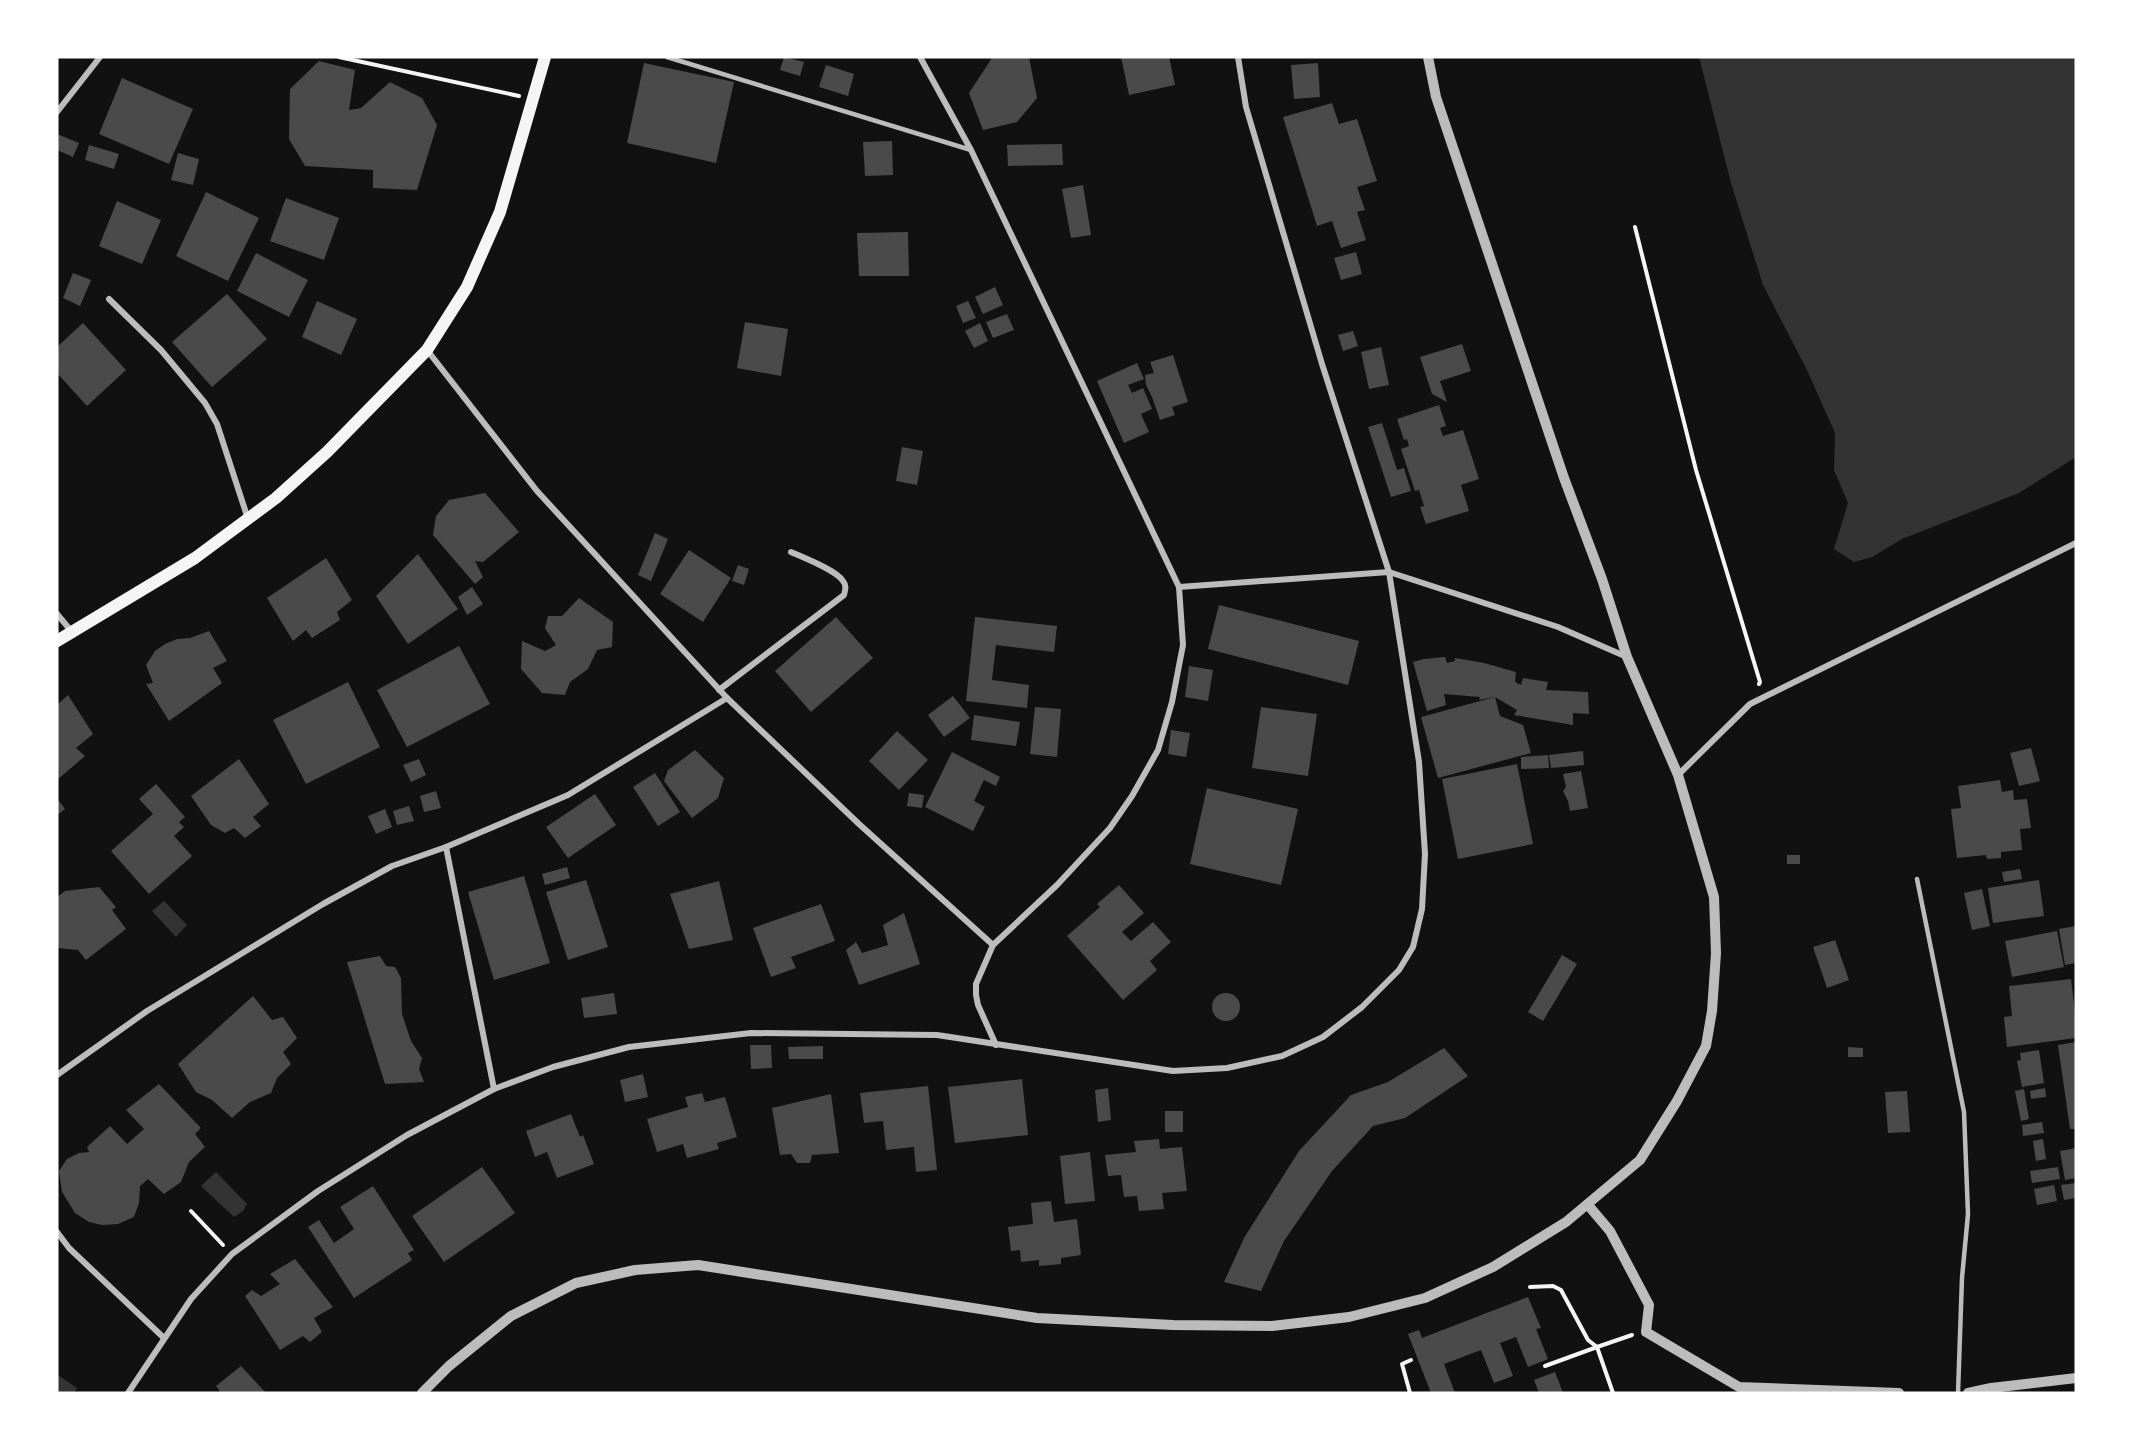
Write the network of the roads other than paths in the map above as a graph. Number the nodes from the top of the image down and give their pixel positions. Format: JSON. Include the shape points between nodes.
{"nodes":[{"id":1,"x":100,"y":57,"type":"edge"},
{"id":2,"x":545,"y":57,"type":"edge"},
{"id":3,"x":667,"y":57,"type":"edge"},
{"id":4,"x":920,"y":57,"type":"edge"},
{"id":5,"x":1238,"y":57,"type":"edge"},
{"id":6,"x":1428,"y":57,"type":"edge"},
{"id":7,"x":57,"y":112,"type":"edge"},
{"id":8,"x":971,"y":150,"type":"junction"},
{"id":9,"x":109,"y":299,"type":"dead end"},
{"id":10,"x":427,"y":350,"type":"junction"},
{"id":11,"x":248,"y":519,"type":"junction"},
{"id":12,"x":2076,"y":543,"type":"edge"},
{"id":13,"x":791,"y":552,"type":"dead end"},
{"id":14,"x":1389,"y":572,"type":"junction"},
{"id":15,"x":1179,"y":587,"type":"junction"},
{"id":16,"x":57,"y":614,"type":"edge"},
{"id":17,"x":72,"y":632,"type":"junction"},
{"id":18,"x":57,"y":641,"type":"edge"},
{"id":19,"x":1627,"y":657,"type":"junction"},
{"id":20,"x":719,"y":690,"type":"junction"},
{"id":21,"x":727,"y":698,"type":"junction"},
{"id":22,"x":1678,"y":775,"type":"junction"},
{"id":23,"x":446,"y":847,"type":"junction"},
{"id":24,"x":1917,"y":879,"type":"dead end"},
{"id":25,"x":993,"y":945,"type":"junction"},
{"id":26,"x":996,"y":1045,"type":"junction"},
{"id":27,"x":57,"y":1075,"type":"edge"},
{"id":28,"x":494,"y":1089,"type":"junction"},
{"id":29,"x":1588,"y":1205,"type":"junction"},
{"id":30,"x":57,"y":1232,"type":"edge"},
{"id":31,"x":164,"y":1338,"type":"junction"},
{"id":32,"x":2076,"y":1378,"type":"edge"},
{"id":33,"x":1739,"y":1387,"type":"junction"},
{"id":34,"x":128,"y":1393,"type":"edge"},
{"id":35,"x":422,"y":1393,"type":"edge"},
{"id":36,"x":1771,"y":1393,"type":"edge"},
{"id":37,"x":1899,"y":1393,"type":"edge"},
{"id":38,"x":1958,"y":1393,"type":"edge"},
{"id":39,"x":1968,"y":1393,"type":"edge"}],
"edges":[{"from":1,"to":7,"type":"street"},
{"from":2,"to":10,"type":"main road","via":[[500,212],[467,287]]},
{"from":3,"to":8,"type":"lane"},
{"from":4,"to":8,"type":"street"},
{"from":5,"to":14,"type":"street","via":[[1246,107]]},
{"from":6,"to":19,"type":"street","via":[[1436,97]]},
{"from":8,"to":15,"type":"street"},
{"from":9,"to":11,"type":"street","via":[[205,403],[217,423]]},
{"from":10,"to":11,"type":"main road","via":[[327,452]]},
{"from":10,"to":20,"type":"street","via":[[537,490]]},
{"from":11,"to":17,"type":"main road","via":[[195,558]]},
{"from":12,"to":22,"type":"street","via":[[1749,704]]},
{"from":13,"to":20,"type":"street","via":[[837,576],[844,582],[844,595]]},
{"from":14,"to":15,"type":"street"},
{"from":14,"to":19,"type":"street","via":[[1558,627]]},
{"from":14,"to":26,"type":"street","via":[[1419,762],[1425,854],[1422,909],[1413,947],[1399,970],[1362,1007],[1323,1037],[1282,1056],[1227,1068],[1173,1071]]},
{"from":15,"to":25,"type":"street","via":[[1183,645],[1158,750],[1110,828]]},
{"from":16,"to":17,"type":"street"},
{"from":17,"to":18,"type":"main road"},
{"from":19,"to":22,"type":"street"},
{"from":20,"to":21,"type":"street"},
{"from":21,"to":23,"type":"street","via":[[568,795]]},
{"from":21,"to":25,"type":"street"},
{"from":22,"to":29,"type":"street","via":[[1714,897],[1716,953],[1706,1046],[1640,1160]]},
{"from":23,"to":27,"type":"street","via":[[392,866],[323,904],[147,1011]]},
{"from":23,"to":28,"type":"street"},
{"from":24,"to":38,"type":"lane","via":[[1964,1112],[1968,1214]]},
{"from":25,"to":26,"type":"street","via":[[976,984],[976,995]]},
{"from":26,"to":28,"type":"street","via":[[937,1035],[750,1033],[629,1047],[553,1067]]},
{"from":28,"to":31,"type":"street","via":[[407,1135],[318,1191],[232,1254],[191,1299]]},
{"from":29,"to":33,"type":"street","via":[[1610,1231],[1649,1305],[1646,1332]]},
{"from":29,"to":35,"type":"street","via":[[1493,1267],[1425,1298],[1349,1317],[1272,1326],[1036,1318],[698,1265],[635,1270],[576,1283],[511,1316]]},
{"from":30,"to":31,"type":"street"},
{"from":31,"to":34,"type":"street"},
{"from":32,"to":39,"type":"street"},
{"from":33,"to":36,"type":"lane"},
{"from":33,"to":37,"type":"street"}]}
